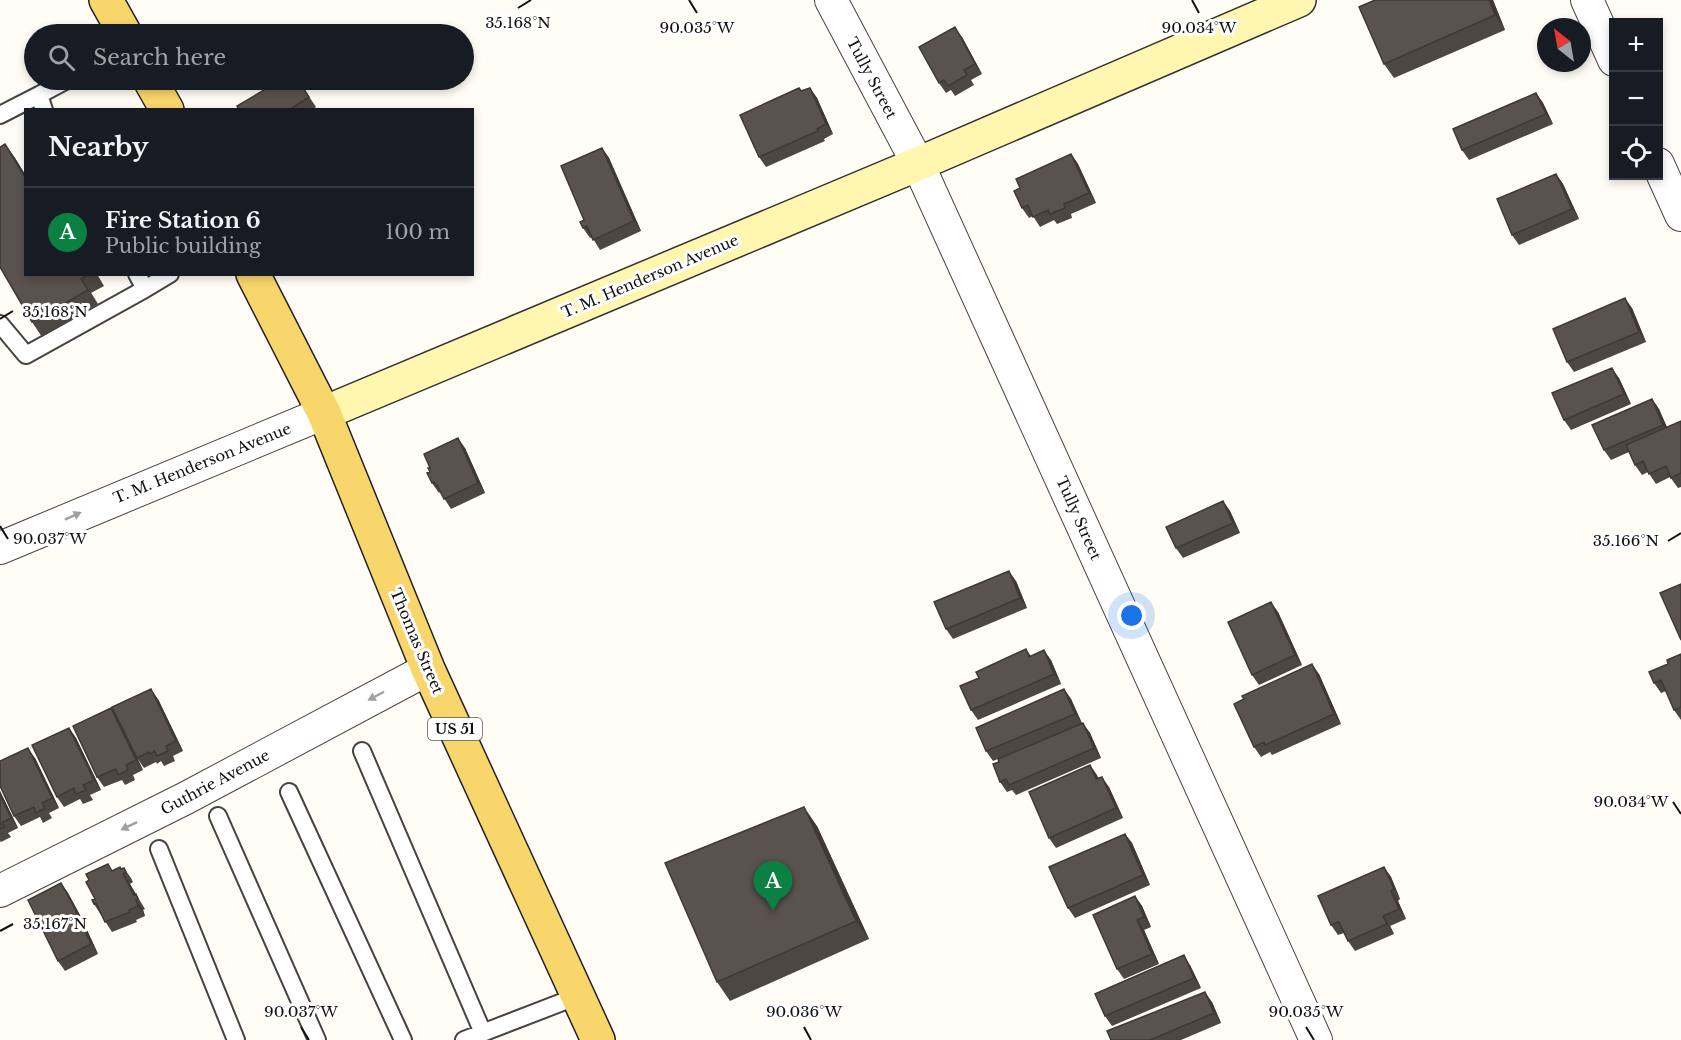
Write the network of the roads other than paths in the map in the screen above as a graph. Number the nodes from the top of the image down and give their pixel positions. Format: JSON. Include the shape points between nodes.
{"nodes":[{"id":1,"x":106,"y":0,"type":"edge"},
{"id":2,"x":831,"y":0,"type":"edge"},
{"id":3,"x":1299,"y":0,"type":"edge"},
{"id":4,"x":1587,"y":0,"type":"edge"},
{"id":5,"x":119,"y":24,"type":"edge"},
{"id":6,"x":1609,"y":49,"type":"edge"},
{"id":7,"x":56,"y":90,"type":"edge"},
{"id":8,"x":156,"y":90,"type":"edge"},
{"id":9,"x":42,"y":102,"type":"edge"},
{"id":10,"x":166,"y":108,"type":"edge"},
{"id":11,"x":0,"y":116,"type":"edge"},
{"id":12,"x":918,"y":164,"type":"junction"},
{"id":13,"x":1663,"y":173,"type":"edge"},
{"id":14,"x":1681,"y":215,"type":"edge"},
{"id":15,"x":137,"y":276,"type":"edge"},
{"id":16,"x":167,"y":276,"type":"edge"},
{"id":17,"x":254,"y":276,"type":"edge"},
{"id":18,"x":145,"y":290,"type":"junction"},
{"id":19,"x":0,"y":324,"type":"edge"},
{"id":20,"x":324,"y":413,"type":"junction"},
{"id":21,"x":0,"y":548,"type":"edge"},
{"id":22,"x":428,"y":669,"type":"junction"},
{"id":23,"x":362,"y":751,"type":"dead end"},
{"id":24,"x":289,"y":792,"type":"dead end"},
{"id":25,"x":218,"y":816,"type":"dead end"},
{"id":26,"x":159,"y":849,"type":"dead end"},
{"id":27,"x":0,"y":891,"type":"edge"},
{"id":28,"x":578,"y":996,"type":"junction"},
{"id":29,"x":483,"y":1033,"type":"junction"},
{"id":30,"x":236,"y":1040,"type":"edge"},
{"id":31,"x":317,"y":1040,"type":"edge"},
{"id":32,"x":403,"y":1040,"type":"edge"},
{"id":33,"x":464,"y":1040,"type":"edge"},
{"id":34,"x":598,"y":1040,"type":"edge"},
{"id":35,"x":1316,"y":1040,"type":"edge"}],
"edges":[{"from":1,"to":5,"type":"main road"},
{"from":2,"to":12,"type":"street","name":"Tully Street"},
{"from":3,"to":12,"type":"street","name":"T. M. Henderson Avenue"},
{"from":4,"to":6,"type":"street"},
{"from":7,"to":9,"type":"lane"},
{"from":8,"to":10,"type":"main road"},
{"from":9,"to":11,"type":"lane"},
{"from":12,"to":20,"type":"street","name":"T. M. Henderson Avenue"},
{"from":12,"to":35,"type":"street","name":"Tully Street"},
{"from":13,"to":14,"type":"street"},
{"from":15,"to":18,"type":"lane"},
{"from":16,"to":18,"type":"lane"},
{"from":17,"to":20,"type":"main road","name":"Thomas Street","number":"US 51"},
{"from":18,"to":19,"type":"lane","via":[[26,355]]},
{"from":21,"to":20,"type":"street","name":"T. M. Henderson Avenue","one_way":true},
{"from":20,"to":22,"type":"main road","name":"Thomas Street","number":"US 51"},
{"from":22,"to":27,"type":"street","name":"Guthrie Avenue","one_way":true,"via":[[186,798]]},
{"from":22,"to":28,"type":"main road","name":"Thomas Street","number":"US 51"},
{"from":23,"to":29,"type":"lane"},
{"from":24,"to":32,"type":"lane"},
{"from":25,"to":31,"type":"lane"},
{"from":26,"to":30,"type":"lane"},
{"from":28,"to":29,"type":"lane"},
{"from":28,"to":34,"type":"main road","name":"Thomas Street","number":"US 51"},
{"from":29,"to":33,"type":"lane"}]}
